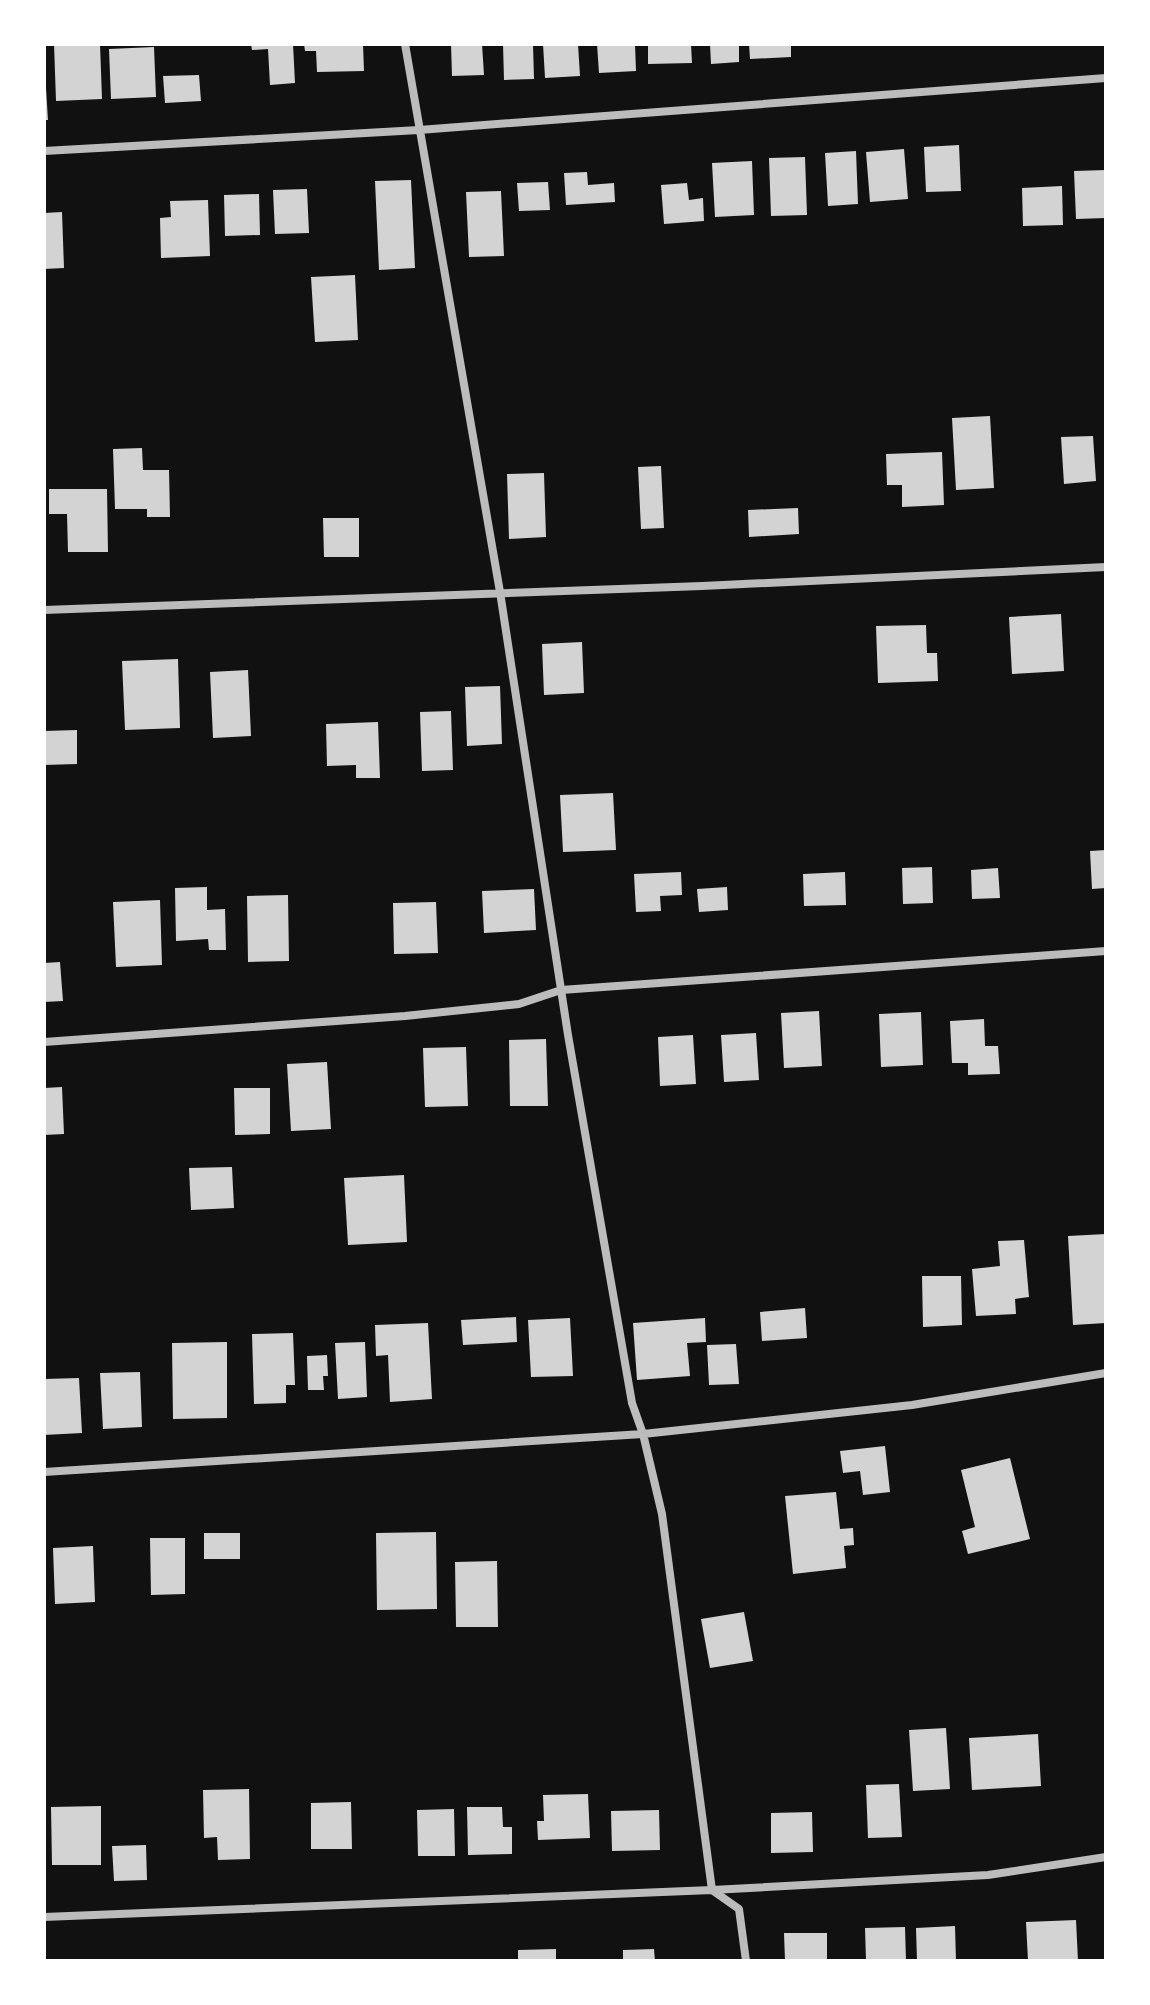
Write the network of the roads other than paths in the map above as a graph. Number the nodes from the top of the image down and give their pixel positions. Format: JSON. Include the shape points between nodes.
{"nodes":[{"id":1,"x":405,"y":44,"type":"edge"},
{"id":2,"x":1106,"y":78,"type":"edge"},
{"id":3,"x":419,"y":130,"type":"junction"},
{"id":4,"x":44,"y":151,"type":"edge"},
{"id":5,"x":1106,"y":567,"type":"edge"},
{"id":6,"x":500,"y":592,"type":"junction"},
{"id":7,"x":44,"y":610,"type":"edge"},
{"id":8,"x":1106,"y":951,"type":"edge"},
{"id":9,"x":561,"y":990,"type":"junction"},
{"id":10,"x":44,"y":1042,"type":"edge"},
{"id":11,"x":1106,"y":1373,"type":"edge"},
{"id":12,"x":643,"y":1434,"type":"junction"},
{"id":13,"x":44,"y":1472,"type":"edge"},
{"id":14,"x":1106,"y":1857,"type":"edge"},
{"id":15,"x":712,"y":1890,"type":"junction"},
{"id":16,"x":44,"y":1917,"type":"edge"},
{"id":17,"x":746,"y":1961,"type":"edge"}],
"edges":[{"from":1,"to":3,"type":"street"},
{"from":2,"to":3,"type":"street"},
{"from":3,"to":4,"type":"street"},
{"from":3,"to":6,"type":"street"},
{"from":5,"to":6,"type":"street"},
{"from":6,"to":7,"type":"street"},
{"from":6,"to":9,"type":"street"},
{"from":8,"to":9,"type":"street"},
{"from":9,"to":10,"type":"street","via":[[519,1004],[419,1015]]},
{"from":9,"to":12,"type":"street","via":[[632,1403]]},
{"from":11,"to":12,"type":"street","via":[[912,1405]]},
{"from":12,"to":13,"type":"street"},
{"from":12,"to":15,"type":"street","via":[[662,1514]]},
{"from":14,"to":15,"type":"street","via":[[988,1875]]},
{"from":15,"to":16,"type":"street"},
{"from":15,"to":17,"type":"street","via":[[739,1909]]}]}
